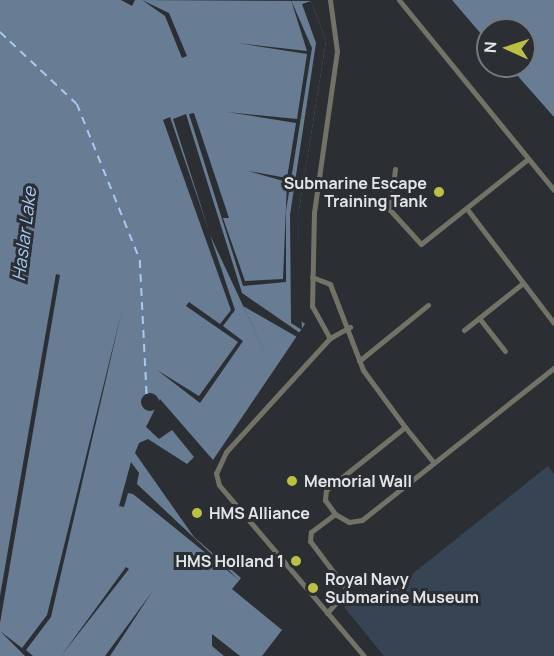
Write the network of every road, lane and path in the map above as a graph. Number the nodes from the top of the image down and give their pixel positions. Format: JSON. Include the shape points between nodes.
{"nodes":[{"id":1,"x":330,"y":0,"type":"edge"},
{"id":2,"x":399,"y":0,"type":"edge"},
{"id":3,"x":528,"y":159,"type":"junction"},
{"id":4,"x":395,"y":169,"type":"dead end"},
{"id":5,"x":554,"y":190,"type":"edge"},
{"id":6,"x":467,"y":209,"type":"junction"},
{"id":7,"x":312,"y":277,"type":"junction"},
{"id":8,"x":524,"y":283,"type":"junction"},
{"id":9,"x":428,"y":305,"type":"dead end"},
{"id":10,"x":479,"y":318,"type":"junction"},
{"id":11,"x":554,"y":323,"type":"edge"},
{"id":12,"x":350,"y":327,"type":"junction"},
{"id":13,"x":464,"y":330,"type":"dead end"},
{"id":14,"x":330,"y":338,"type":"junction"},
{"id":15,"x":505,"y":351,"type":"dead end"},
{"id":16,"x":359,"y":361,"type":"junction"},
{"id":17,"x":554,"y":368,"type":"edge"},
{"id":18,"x":405,"y":427,"type":"junction"},
{"id":19,"x":434,"y":463,"type":"junction"},
{"id":20,"x":335,"y":514,"type":"junction"},
{"id":21,"x":327,"y":613,"type":"junction"},
{"id":22,"x":364,"y":656,"type":"edge"}],
"edges":[{"from":1,"to":7,"type":"lane","via":[[338,47],[314,212]]},
{"from":2,"to":3,"type":"lane"},
{"from":3,"to":5,"type":"lane"},
{"from":3,"to":6,"type":"lane"},
{"from":4,"to":6,"type":"lane","via":[[390,210],[416,243],[427,242]]},
{"from":6,"to":8,"type":"lane"},
{"from":7,"to":12,"type":"lane","via":[[330,284]]},
{"from":7,"to":14,"type":"lane","via":[[313,312]]},
{"from":8,"to":10,"type":"lane"},
{"from":8,"to":11,"type":"lane"},
{"from":9,"to":16,"type":"lane"},
{"from":10,"to":13,"type":"lane"},
{"from":10,"to":15,"type":"lane"},
{"from":12,"to":14,"type":"lane"},
{"from":12,"to":16,"type":"lane"},
{"from":14,"to":21,"type":"lane","via":[[226,452],[216,473],[219,485]]},
{"from":16,"to":18,"type":"lane"},
{"from":17,"to":19,"type":"lane"},
{"from":18,"to":19,"type":"lane"},
{"from":18,"to":20,"type":"lane","via":[[328,487],[325,500]]},
{"from":19,"to":20,"type":"lane","via":[[360,521]]},
{"from":20,"to":21,"type":"lane","via":[[308,537],[347,590]]},
{"from":21,"to":22,"type":"lane"}]}
